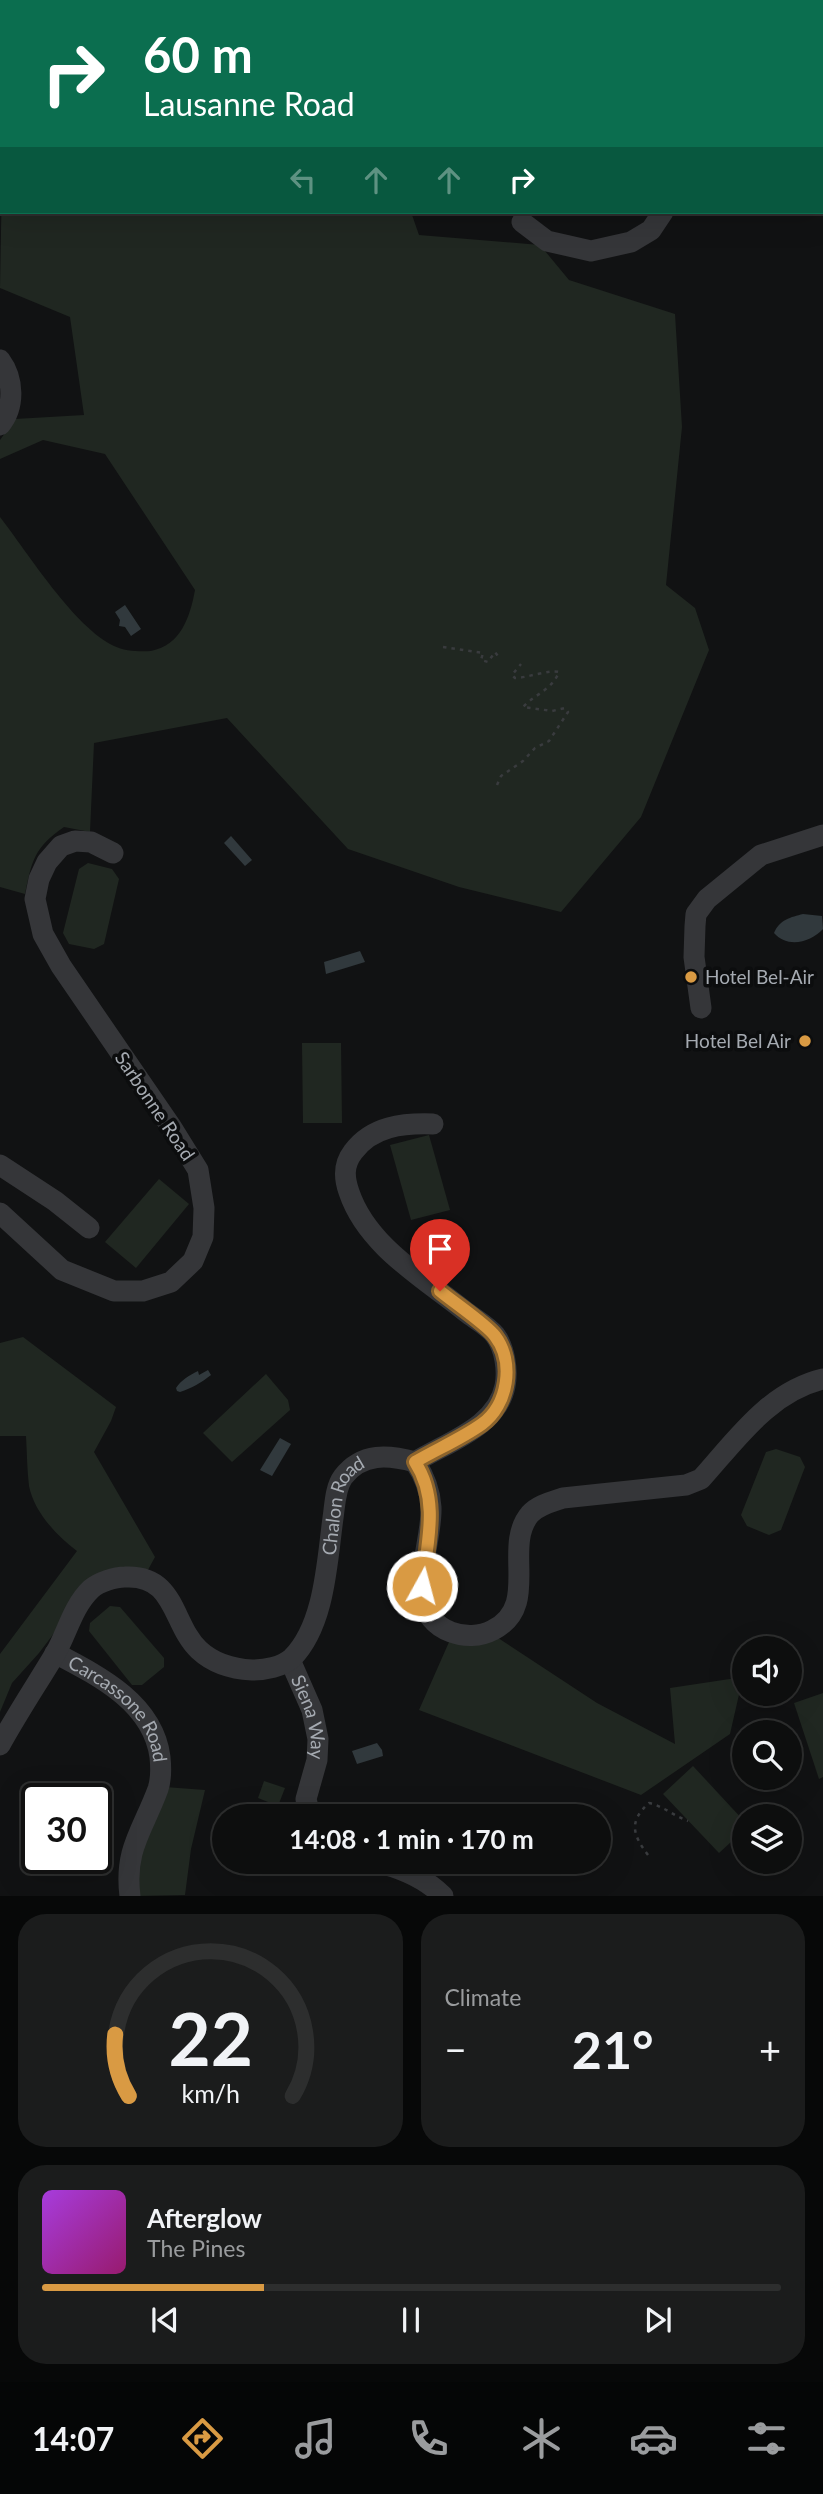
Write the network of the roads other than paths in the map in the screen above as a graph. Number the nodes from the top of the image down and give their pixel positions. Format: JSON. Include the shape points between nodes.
{"nodes":[{"id":1,"x":662,"y":214,"type":"edge"},
{"id":2,"x":523,"y":222,"type":"dead end"},
{"id":3,"x":0,"y":360,"type":"edge"},
{"id":4,"x":0,"y":425,"type":"edge"},
{"id":5,"x":823,"y":835,"type":"edge"},
{"id":6,"x":113,"y":853,"type":"dead end"},
{"id":7,"x":701,"y":1008,"type":"dead end"},
{"id":8,"x":433,"y":1124,"type":"dead end"},
{"id":9,"x":0,"y":1165,"type":"edge"},
{"id":10,"x":0,"y":1213,"type":"edge"},
{"id":11,"x":89,"y":1228,"type":"dead end"},
{"id":12,"x":823,"y":1379,"type":"edge"},
{"id":13,"x":415,"y":1462,"type":"junction"},
{"id":14,"x":55,"y":1653,"type":"junction"},
{"id":15,"x":290,"y":1660,"type":"junction"},
{"id":16,"x":0,"y":1745,"type":"edge"},
{"id":17,"x":307,"y":1804,"type":"edge"},
{"id":18,"x":413,"y":1874,"type":"edge"},
{"id":19,"x":130,"y":1895,"type":"edge"},
{"id":20,"x":443,"y":1895,"type":"edge"}],
"edges":[{"from":1,"to":2,"type":"street","via":[[651,230],[631,242],[591,251],[547,240]]},
{"from":3,"to":4,"type":"street","via":[[12,383]]},
{"from":5,"to":7,"type":"street","via":[[761,855],[706,899],[696,914],[695,926]]},
{"from":6,"to":10,"type":"street","name":"Sarbonne Road","via":[[90,842],[75,841],[61,846],[47,862],[35,899],[43,934],[198,1170],[203,1237],[193,1261],[171,1282],[143,1291],[114,1291],[62,1270]]},
{"from":8,"to":13,"type":"street","via":[[386,1127],[364,1140],[345,1165],[345,1180],[353,1203],[384,1247],[495,1335],[506,1366],[506,1384],[494,1413],[482,1424]]},
{"from":9,"to":11,"type":"street"},
{"from":12,"to":13,"type":"street","via":[[804,1384],[767,1406],[701,1479],[687,1485],[563,1498],[529,1514],[523,1527],[512,1615],[489,1632],[472,1636],[453,1633],[426,1613],[422,1586],[431,1509],[425,1476]]},
{"from":13,"to":15,"type":"street","name":"Chalon Road","via":[[395,1456],[372,1457],[342,1478],[321,1599],[303,1644]]},
{"from":14,"to":15,"type":"street","via":[[93,1587],[126,1576],[160,1587],[197,1649],[214,1661],[236,1669],[266,1670]]},
{"from":14,"to":16,"type":"street"},
{"from":14,"to":19,"type":"street","name":"Carcassone Road","via":[[135,1704],[158,1740],[159,1786],[130,1857]]},
{"from":15,"to":17,"type":"street","name":"Siena Way","via":[[312,1710],[318,1739]]},
{"from":18,"to":20,"type":"street"}]}
